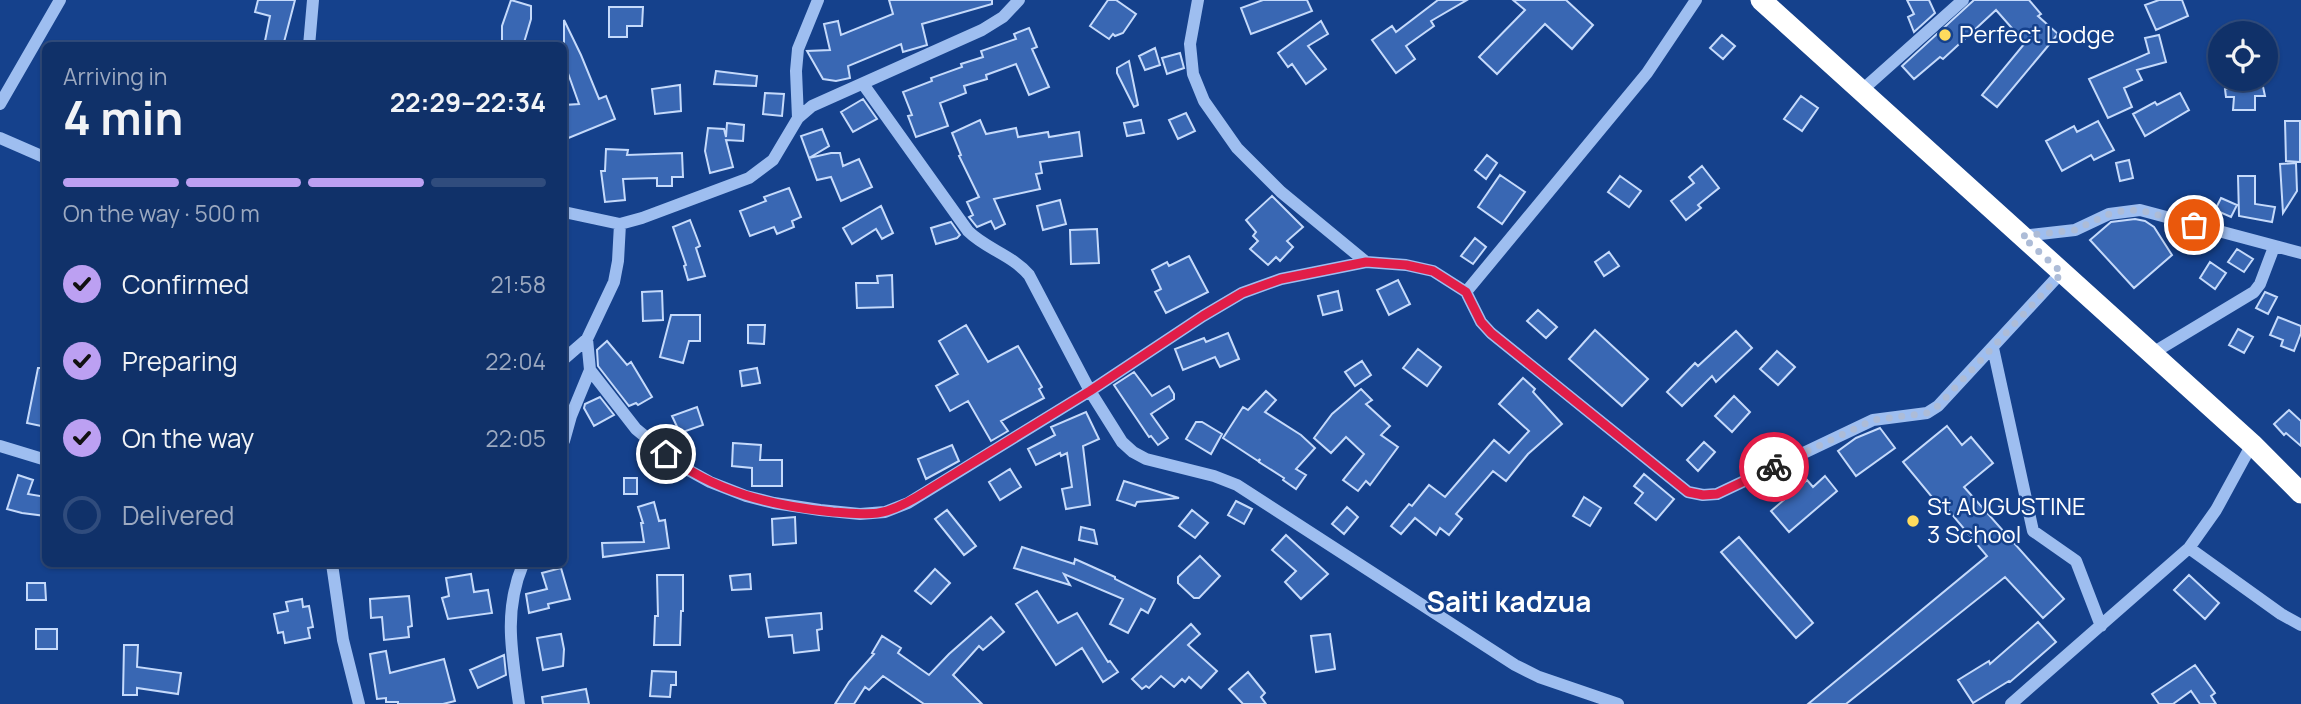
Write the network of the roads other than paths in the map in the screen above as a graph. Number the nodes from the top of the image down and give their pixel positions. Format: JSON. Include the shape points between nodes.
{"nodes":[{"id":1,"x":60,"y":0,"type":"edge"},
{"id":2,"x":313,"y":0,"type":"edge"},
{"id":3,"x":818,"y":0,"type":"edge"},
{"id":4,"x":1019,"y":0,"type":"edge"},
{"id":5,"x":1198,"y":0,"type":"edge"},
{"id":6,"x":1696,"y":0,"type":"edge"},
{"id":7,"x":1761,"y":0,"type":"edge"},
{"id":8,"x":1963,"y":0,"type":"edge"},
{"id":9,"x":309,"y":42,"type":"edge"},
{"id":10,"x":863,"y":84,"type":"junction"},
{"id":11,"x":1861,"y":91,"type":"junction"},
{"id":12,"x":0,"y":104,"type":"edge"},
{"id":13,"x":798,"y":118,"type":"junction"},
{"id":14,"x":0,"y":138,"type":"edge"},
{"id":15,"x":42,"y":156,"type":"edge"},
{"id":16,"x":567,"y":213,"type":"edge"},
{"id":17,"x":620,"y":224,"type":"junction"},
{"id":18,"x":2022,"y":236,"type":"junction"},
{"id":19,"x":2274,"y":247,"type":"junction"},
{"id":20,"x":2301,"y":253,"type":"edge"},
{"id":21,"x":1366,"y":262,"type":"junction"},
{"id":22,"x":2062,"y":273,"type":"junction"},
{"id":23,"x":1466,"y":292,"type":"junction"},
{"id":24,"x":587,"y":339,"type":"junction"},
{"id":25,"x":1993,"y":348,"type":"junction"},
{"id":26,"x":2151,"y":354,"type":"junction"},
{"id":27,"x":567,"y":356,"type":"edge"},
{"id":28,"x":590,"y":370,"type":"junction"},
{"id":29,"x":1090,"y":391,"type":"junction"},
{"id":30,"x":567,"y":430,"type":"edge"},
{"id":31,"x":2252,"y":444,"type":"junction"},
{"id":32,"x":0,"y":446,"type":"edge"},
{"id":33,"x":42,"y":459,"type":"edge"},
{"id":34,"x":2301,"y":492,"type":"edge"},
{"id":35,"x":2189,"y":548,"type":"junction"},
{"id":36,"x":332,"y":567,"type":"edge"},
{"id":37,"x":522,"y":567,"type":"edge"},
{"id":38,"x":2301,"y":625,"type":"edge"},
{"id":39,"x":2101,"y":626,"type":"junction"},
{"id":40,"x":359,"y":704,"type":"edge"},
{"id":41,"x":519,"y":704,"type":"edge"},
{"id":42,"x":1618,"y":704,"type":"edge"},
{"id":43,"x":2011,"y":704,"type":"edge"}],
"edges":[{"from":1,"to":12,"type":"street"},
{"from":2,"to":9,"type":"street"},
{"from":3,"to":13,"type":"street","via":[[797,49]]},
{"from":4,"to":10,"type":"street","via":[[982,30]]},
{"from":5,"to":21,"type":"street","via":[[1190,44],[1193,74],[1204,101],[1237,148],[1281,192]]},
{"from":6,"to":23,"type":"street","via":[[1647,74]]},
{"from":7,"to":11,"type":"highway"},
{"from":8,"to":11,"type":"street"},
{"from":10,"to":13,"type":"street","via":[[824,100]]},
{"from":10,"to":29,"type":"street","via":[[968,231],[1029,275]]},
{"from":11,"to":18,"type":"highway"},
{"from":13,"to":17,"type":"street","via":[[773,160],[749,178]]},
{"from":14,"to":15,"type":"street"},
{"from":16,"to":17,"type":"street"},
{"from":17,"to":24,"type":"street","via":[[614,282]]},
{"from":18,"to":19,"type":"street","via":[[2075,230],[2109,214],[2140,210]]},
{"from":18,"to":22,"type":"highway"},
{"from":19,"to":20,"type":"street"},
{"from":19,"to":26,"type":"street","via":[[2254,292]]},
{"from":21,"to":23,"type":"street","via":[[1433,271]]},
{"from":21,"to":29,"type":"street","via":[[1281,279],[1242,293]]},
{"from":22,"to":25,"type":"street"},
{"from":22,"to":26,"type":"highway"},
{"from":23,"to":25,"type":"street","via":[[1491,333],[1688,492],[1703,495],[1717,494],[1873,420],[1927,413]]},
{"from":24,"to":27,"type":"street"},
{"from":24,"to":28,"type":"street"},
{"from":25,"to":39,"type":"street","via":[[2034,531],[2076,561]]},
{"from":26,"to":31,"type":"highway"},
{"from":28,"to":29,"type":"street","via":[[636,429],[681,466],[710,482],[774,503],[860,514],[885,512],[908,503]]},
{"from":28,"to":30,"type":"street"},
{"from":29,"to":42,"type":"street","via":[[1133,452],[1237,485],[1515,665]]},
{"from":31,"to":34,"type":"highway"},
{"from":31,"to":35,"type":"street"},
{"from":32,"to":33,"type":"street"},
{"from":35,"to":38,"type":"street"},
{"from":35,"to":39,"type":"street"},
{"from":36,"to":40,"type":"street","via":[[343,640]]},
{"from":37,"to":41,"type":"street","via":[[509,619]]},
{"from":39,"to":43,"type":"street"}]}
